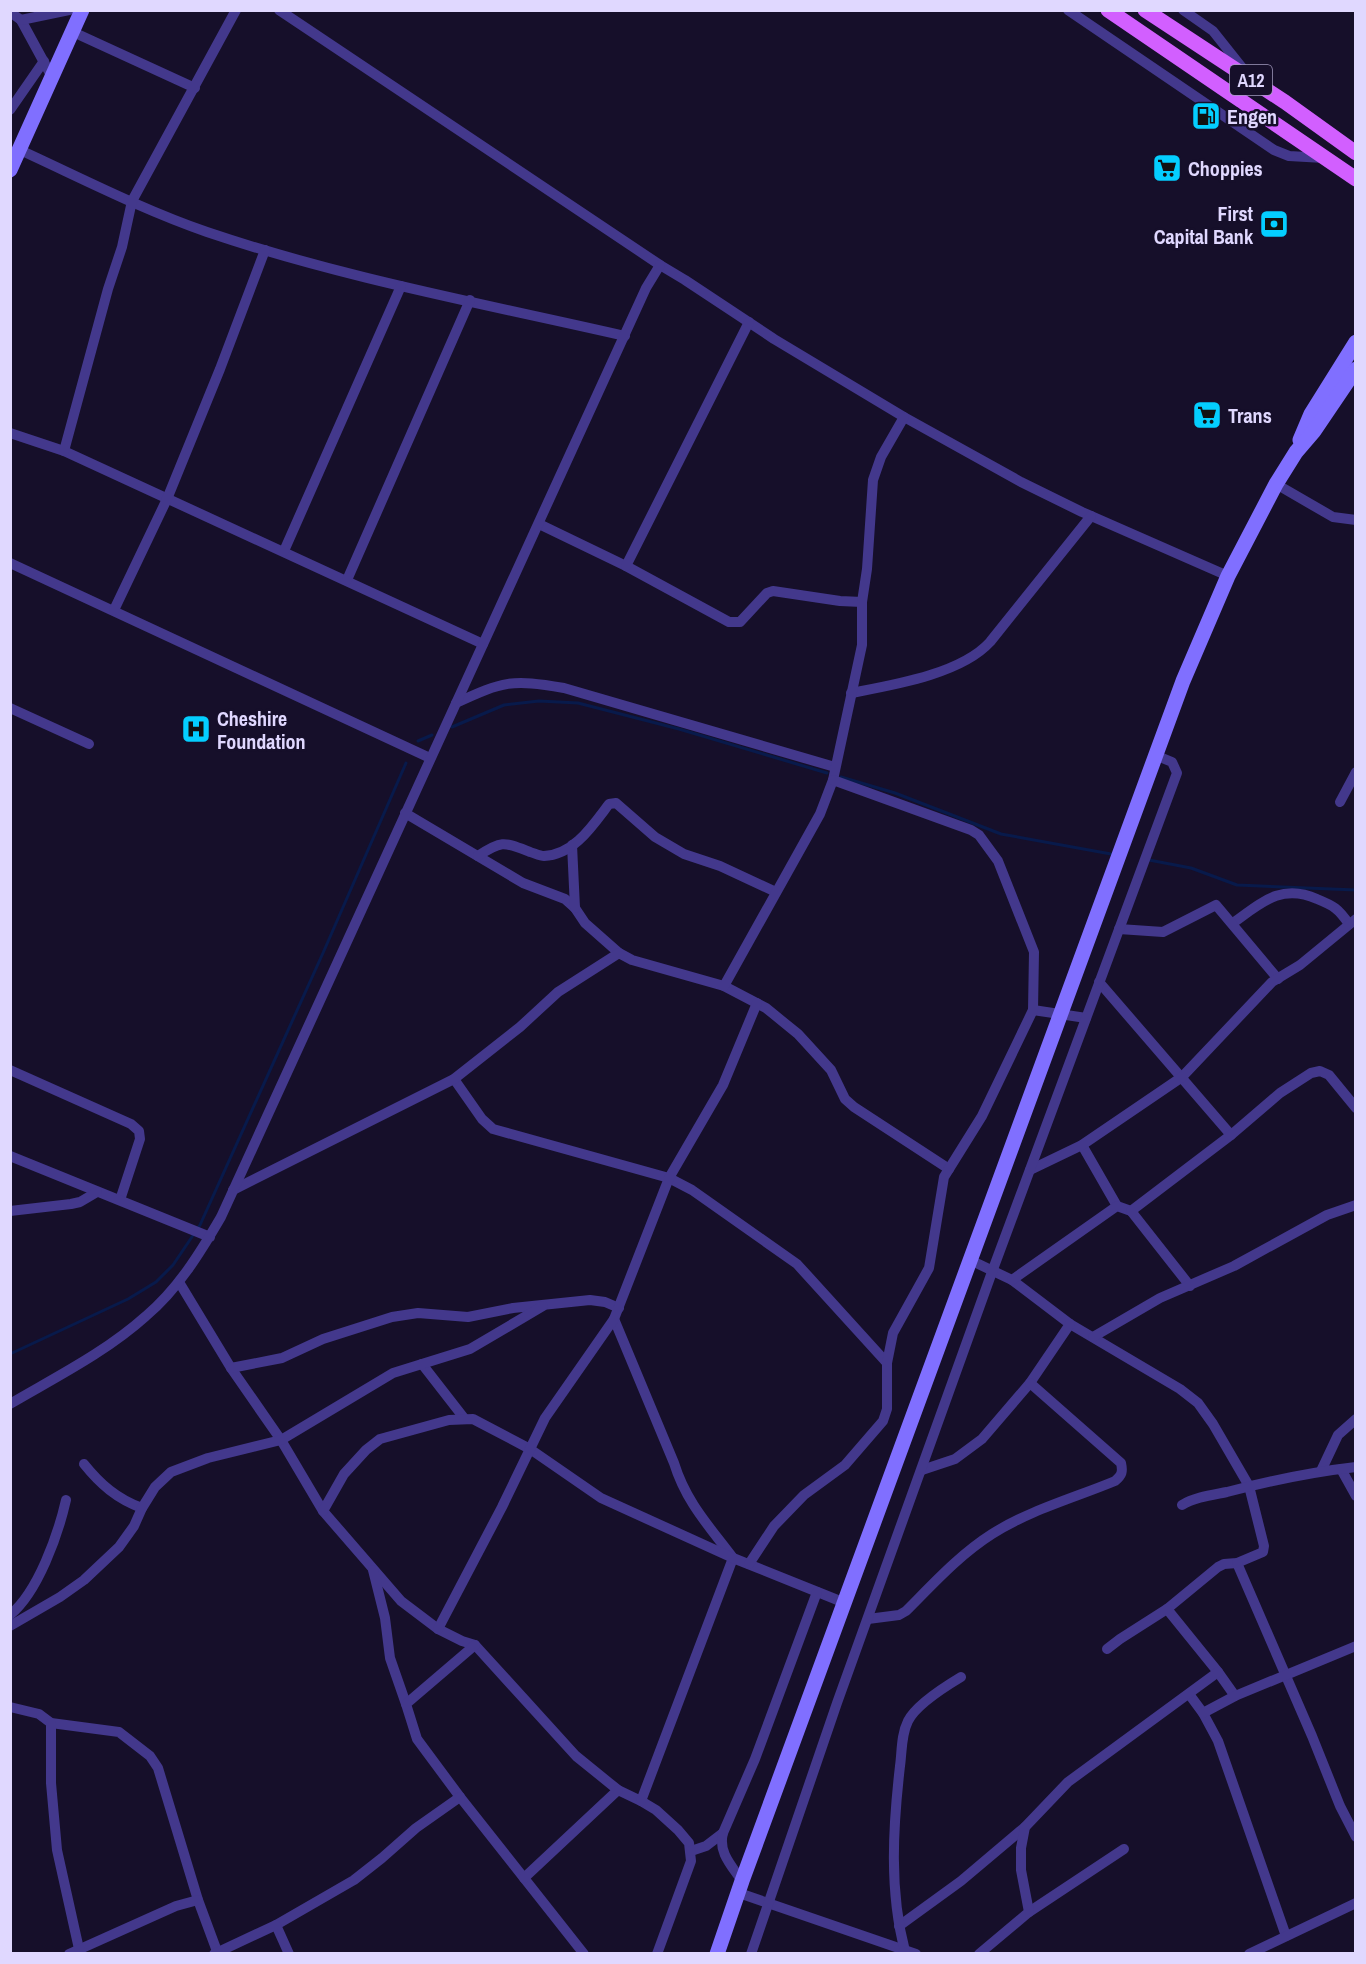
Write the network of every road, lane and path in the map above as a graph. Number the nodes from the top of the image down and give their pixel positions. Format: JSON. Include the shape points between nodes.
{"nodes":[{"id":1,"x":69,"y":10,"type":"edge"},
{"id":2,"x":82,"y":10,"type":"edge"},
{"id":3,"x":236,"y":10,"type":"edge"},
{"id":4,"x":279,"y":10,"type":"edge"},
{"id":5,"x":1068,"y":10,"type":"edge"},
{"id":6,"x":1108,"y":10,"type":"edge"},
{"id":7,"x":1145,"y":10,"type":"edge"},
{"id":8,"x":1183,"y":10,"type":"edge"},
{"id":9,"x":10,"y":12,"type":"edge"},
{"id":10,"x":21,"y":20,"type":"junction"},
{"id":11,"x":73,"y":32,"type":"junction"},
{"id":12,"x":44,"y":61,"type":"junction"},
{"id":13,"x":52,"y":77,"type":"junction"},
{"id":14,"x":1255,"y":82,"type":"junction"},
{"id":15,"x":195,"y":88,"type":"junction"},
{"id":16,"x":10,"y":110,"type":"edge"},
{"id":17,"x":20,"y":150,"type":"junction"},
{"id":18,"x":1356,"y":153,"type":"edge"},
{"id":19,"x":1324,"y":158,"type":"junction"},
{"id":20,"x":10,"y":170,"type":"edge"},
{"id":21,"x":1356,"y":179,"type":"edge"},
{"id":22,"x":132,"y":201,"type":"junction"},
{"id":23,"x":265,"y":250,"type":"junction"},
{"id":24,"x":660,"y":265,"type":"junction"},
{"id":25,"x":685,"y":280,"type":"junction"},
{"id":26,"x":401,"y":286,"type":"junction"},
{"id":27,"x":645,"y":288,"type":"junction"},
{"id":28,"x":470,"y":300,"type":"junction"},
{"id":29,"x":749,"y":322,"type":"junction"},
{"id":30,"x":625,"y":336,"type":"junction"},
{"id":31,"x":1356,"y":342,"type":"edge"},
{"id":32,"x":1356,"y":369,"type":"edge"},
{"id":33,"x":904,"y":417,"type":"junction"},
{"id":34,"x":10,"y":433,"type":"edge"},
{"id":35,"x":64,"y":452,"type":"junction"},
{"id":36,"x":1296,"y":452,"type":"junction"},
{"id":37,"x":1276,"y":484,"type":"junction"},
{"id":38,"x":167,"y":499,"type":"junction"},
{"id":39,"x":1091,"y":516,"type":"junction"},
{"id":40,"x":1356,"y":520,"type":"edge"},
{"id":41,"x":539,"y":524,"type":"junction"},
{"id":42,"x":284,"y":551,"type":"junction"},
{"id":43,"x":10,"y":563,"type":"edge"},
{"id":44,"x":626,"y":566,"type":"junction"},
{"id":45,"x":1228,"y":576,"type":"junction"},
{"id":46,"x":347,"y":580,"type":"junction"},
{"id":47,"x":862,"y":602,"type":"junction"},
{"id":48,"x":114,"y":610,"type":"junction"},
{"id":49,"x":483,"y":644,"type":"junction"},
{"id":50,"x":851,"y":693,"type":"junction"},
{"id":51,"x":456,"y":703,"type":"junction"},
{"id":52,"x":10,"y":708,"type":"edge"},
{"id":53,"x":89,"y":744,"type":"dead end"},
{"id":54,"x":1155,"y":755,"type":"junction"},
{"id":55,"x":430,"y":758,"type":"junction"},
{"id":56,"x":835,"y":767,"type":"junction"},
{"id":57,"x":1356,"y":772,"type":"edge"},
{"id":58,"x":833,"y":780,"type":"junction"},
{"id":59,"x":1340,"y":802,"type":"dead end"},
{"id":60,"x":405,"y":813,"type":"junction"},
{"id":61,"x":572,"y":845,"type":"junction"},
{"id":62,"x":478,"y":856,"type":"junction"},
{"id":63,"x":776,"y":892,"type":"junction"},
{"id":64,"x":575,"y":908,"type":"junction"},
{"id":65,"x":1352,"y":922,"type":"edge"},
{"id":66,"x":1233,"y":923,"type":"junction"},
{"id":67,"x":1119,"y":930,"type":"junction"},
{"id":68,"x":619,"y":953,"type":"junction"},
{"id":69,"x":1278,"y":979,"type":"junction"},
{"id":70,"x":1099,"y":982,"type":"junction"},
{"id":71,"x":724,"y":986,"type":"junction"},
{"id":72,"x":757,"y":1003,"type":"junction"},
{"id":73,"x":1034,"y":1010,"type":"junction"},
{"id":74,"x":1061,"y":1013,"type":"junction"},
{"id":75,"x":1086,"y":1018,"type":"junction"},
{"id":76,"x":10,"y":1070,"type":"edge"},
{"id":77,"x":1182,"y":1077,"type":"junction"},
{"id":78,"x":454,"y":1079,"type":"junction"},
{"id":79,"x":1356,"y":1108,"type":"edge"},
{"id":80,"x":1231,"y":1135,"type":"junction"},
{"id":81,"x":1082,"y":1145,"type":"junction"},
{"id":82,"x":10,"y":1156,"type":"edge"},
{"id":83,"x":949,"y":1169,"type":"junction"},
{"id":84,"x":1030,"y":1170,"type":"junction"},
{"id":85,"x":669,"y":1178,"type":"junction"},
{"id":86,"x":233,"y":1190,"type":"junction"},
{"id":87,"x":97,"y":1192,"type":"junction"},
{"id":88,"x":120,"y":1200,"type":"junction"},
{"id":89,"x":1356,"y":1205,"type":"edge"},
{"id":90,"x":1117,"y":1206,"type":"junction"},
{"id":91,"x":10,"y":1211,"type":"edge"},
{"id":92,"x":1131,"y":1211,"type":"junction"},
{"id":93,"x":200,"y":1233,"type":"junction"},
{"id":94,"x":970,"y":1260,"type":"junction"},
{"id":95,"x":993,"y":1272,"type":"junction"},
{"id":96,"x":1012,"y":1280,"type":"junction"},
{"id":97,"x":179,"y":1282,"type":"junction"},
{"id":98,"x":1191,"y":1286,"type":"junction"},
{"id":99,"x":543,"y":1306,"type":"junction"},
{"id":100,"x":619,"y":1308,"type":"junction"},
{"id":101,"x":614,"y":1319,"type":"junction"},
{"id":102,"x":1070,"y":1324,"type":"junction"},
{"id":103,"x":1093,"y":1337,"type":"junction"},
{"id":104,"x":422,"y":1364,"type":"junction"},
{"id":105,"x":887,"y":1364,"type":"junction"},
{"id":106,"x":231,"y":1368,"type":"junction"},
{"id":107,"x":1030,"y":1383,"type":"junction"},
{"id":108,"x":10,"y":1404,"type":"edge"},
{"id":109,"x":464,"y":1418,"type":"junction"},
{"id":110,"x":1356,"y":1419,"type":"edge"},
{"id":111,"x":281,"y":1440,"type":"junction"},
{"id":112,"x":530,"y":1449,"type":"junction"},
{"id":113,"x":84,"y":1464,"type":"dead end"},
{"id":114,"x":1356,"y":1467,"type":"edge"},
{"id":115,"x":1341,"y":1469,"type":"junction"},
{"id":116,"x":921,"y":1470,"type":"junction"},
{"id":117,"x":1321,"y":1471,"type":"junction"},
{"id":118,"x":1249,"y":1486,"type":"junction"},
{"id":119,"x":1356,"y":1496,"type":"edge"},
{"id":120,"x":66,"y":1500,"type":"dead end"},
{"id":121,"x":1182,"y":1505,"type":"dead end"},
{"id":122,"x":142,"y":1508,"type":"junction"},
{"id":123,"x":322,"y":1511,"type":"junction"},
{"id":124,"x":733,"y":1558,"type":"junction"},
{"id":125,"x":1237,"y":1563,"type":"junction"},
{"id":126,"x":749,"y":1564,"type":"junction"},
{"id":127,"x":373,"y":1570,"type":"junction"},
{"id":128,"x":817,"y":1592,"type":"junction"},
{"id":129,"x":845,"y":1603,"type":"junction"},
{"id":130,"x":1167,"y":1609,"type":"junction"},
{"id":131,"x":10,"y":1615,"type":"edge"},
{"id":132,"x":868,"y":1618,"type":"junction"},
{"id":133,"x":10,"y":1626,"type":"edge"},
{"id":134,"x":438,"y":1629,"type":"junction"},
{"id":135,"x":475,"y":1645,"type":"junction"},
{"id":136,"x":1356,"y":1646,"type":"edge"},
{"id":137,"x":1107,"y":1649,"type":"dead end"},
{"id":138,"x":1218,"y":1672,"type":"junction"},
{"id":139,"x":1286,"y":1673,"type":"junction"},
{"id":140,"x":961,"y":1677,"type":"dead end"},
{"id":141,"x":1189,"y":1694,"type":"junction"},
{"id":142,"x":1235,"y":1696,"type":"junction"},
{"id":143,"x":406,"y":1704,"type":"junction"},
{"id":144,"x":10,"y":1707,"type":"edge"},
{"id":145,"x":1203,"y":1713,"type":"junction"},
{"id":146,"x":51,"y":1723,"type":"junction"},
{"id":147,"x":618,"y":1790,"type":"junction"},
{"id":148,"x":460,"y":1797,"type":"junction"},
{"id":149,"x":641,"y":1801,"type":"junction"},
{"id":150,"x":1025,"y":1827,"type":"junction"},
{"id":151,"x":723,"y":1833,"type":"junction"},
{"id":152,"x":1356,"y":1837,"type":"edge"},
{"id":153,"x":1124,"y":1849,"type":"dead end"},
{"id":154,"x":691,"y":1851,"type":"junction"},
{"id":155,"x":524,"y":1878,"type":"junction"},
{"id":156,"x":741,"y":1887,"type":"junction"},
{"id":157,"x":198,"y":1900,"type":"junction"},
{"id":158,"x":770,"y":1903,"type":"junction"},
{"id":159,"x":1356,"y":1904,"type":"edge"},
{"id":160,"x":1029,"y":1912,"type":"junction"},
{"id":161,"x":276,"y":1924,"type":"junction"},
{"id":162,"x":899,"y":1926,"type":"junction"},
{"id":163,"x":1286,"y":1936,"type":"junction"},
{"id":164,"x":74,"y":1951,"type":"edge"},
{"id":165,"x":1262,"y":1951,"type":"edge"},
{"id":166,"x":908,"y":1952,"type":"edge"},
{"id":167,"x":216,"y":1953,"type":"edge"},
{"id":168,"x":290,"y":1953,"type":"edge"},
{"id":169,"x":584,"y":1953,"type":"edge"},
{"id":170,"x":657,"y":1953,"type":"edge"},
{"id":171,"x":717,"y":1953,"type":"edge"},
{"id":172,"x":751,"y":1953,"type":"edge"},
{"id":173,"x":980,"y":1953,"type":"edge"},
{"id":174,"x":1249,"y":1953,"type":"edge"}],
"edges":[{"from":1,"to":10,"type":"street"},
{"from":2,"to":11,"type":"main road"},
{"from":3,"to":15,"type":"street"},
{"from":4,"to":24,"type":"street"},
{"from":5,"to":19,"type":"street","via":[[1274,150],[1289,156]]},
{"from":6,"to":19,"type":"main road","number":"A12"},
{"from":7,"to":14,"type":"main road","number":"A12"},
{"from":8,"to":14,"type":"street","via":[[1212,30]]},
{"from":9,"to":10,"type":"street"},
{"from":10,"to":12,"type":"street"},
{"from":11,"to":13,"type":"main road"},
{"from":11,"to":15,"type":"street"},
{"from":12,"to":13,"type":"street"},
{"from":12,"to":16,"type":"street"},
{"from":13,"to":17,"type":"main road"},
{"from":14,"to":18,"type":"main road","number":"A12"},
{"from":15,"to":22,"type":"street"},
{"from":17,"to":20,"type":"main road"},
{"from":17,"to":22,"type":"street"},
{"from":19,"to":21,"type":"main road","number":"A12"},
{"from":22,"to":23,"type":"street"},
{"from":22,"to":35,"type":"street"},
{"from":23,"to":26,"type":"street"},
{"from":23,"to":38,"type":"street"},
{"from":24,"to":25,"type":"street"},
{"from":24,"to":27,"type":"street"},
{"from":25,"to":27,"type":"street","via":[[664,278]]},
{"from":25,"to":29,"type":"street"},
{"from":26,"to":28,"type":"street"},
{"from":26,"to":42,"type":"street"},
{"from":27,"to":30,"type":"street"},
{"from":28,"to":30,"type":"street"},
{"from":28,"to":46,"type":"street"},
{"from":29,"to":33,"type":"street"},
{"from":29,"to":44,"type":"street"},
{"from":30,"to":41,"type":"street"},
{"from":31,"to":36,"type":"main road","via":[[1311,414]]},
{"from":32,"to":36,"type":"main road"},
{"from":33,"to":39,"type":"street"},
{"from":33,"to":47,"type":"street","via":[[873,480]]},
{"from":34,"to":35,"type":"street"},
{"from":35,"to":38,"type":"street"},
{"from":36,"to":37,"type":"main road"},
{"from":37,"to":40,"type":"street","via":[[1333,517]]},
{"from":37,"to":45,"type":"main road"},
{"from":38,"to":42,"type":"street"},
{"from":38,"to":48,"type":"street"},
{"from":39,"to":45,"type":"street"},
{"from":39,"to":50,"type":"street","via":[[978,654],[917,680]]},
{"from":41,"to":44,"type":"street"},
{"from":41,"to":49,"type":"street"},
{"from":42,"to":46,"type":"street"},
{"from":43,"to":48,"type":"street"},
{"from":44,"to":47,"type":"street","via":[[729,622],[740,622],[773,591]]},
{"from":45,"to":54,"type":"main road"},
{"from":46,"to":49,"type":"street"},
{"from":47,"to":50,"type":"street","via":[[862,645]]},
{"from":48,"to":55,"type":"street"},
{"from":49,"to":51,"type":"street"},
{"from":50,"to":56,"type":"street"},
{"from":51,"to":55,"type":"street"},
{"from":51,"to":56,"type":"street","via":[[501,683],[537,683]]},
{"from":52,"to":53,"type":"street"},
{"from":54,"to":67,"type":"street","via":[[1172,762],[1177,773]]},
{"from":54,"to":74,"type":"main road"},
{"from":55,"to":60,"type":"street"},
{"from":56,"to":58,"type":"street"},
{"from":57,"to":59,"type":"street"},
{"from":58,"to":63,"type":"street","via":[[820,814]]},
{"from":58,"to":73,"type":"street","via":[[979,835],[1000,865],[1034,952]]},
{"from":60,"to":62,"type":"street"},
{"from":60,"to":86,"type":"street"},
{"from":61,"to":62,"type":"street","via":[[544,856],[504,843]]},
{"from":61,"to":63,"type":"street","via":[[586,834],[609,804],[616,802],[655,837],[684,854]]},
{"from":61,"to":64,"type":"street"},
{"from":62,"to":64,"type":"street","via":[[523,883],[565,899]]},
{"from":63,"to":71,"type":"street"},
{"from":64,"to":68,"type":"street","via":[[585,923]]},
{"from":65,"to":66,"type":"street","via":[[1336,907],[1291,892],[1266,900]]},
{"from":65,"to":69,"type":"street"},
{"from":66,"to":67,"type":"street","via":[[1214,905],[1163,932]]},
{"from":66,"to":69,"type":"street"},
{"from":67,"to":70,"type":"street"},
{"from":68,"to":71,"type":"street"},
{"from":68,"to":78,"type":"street","via":[[558,992]]},
{"from":69,"to":77,"type":"street"},
{"from":70,"to":75,"type":"street"},
{"from":70,"to":77,"type":"street"},
{"from":71,"to":72,"type":"street"},
{"from":72,"to":83,"type":"street","via":[[798,1034],[819,1056],[854,1107]]},
{"from":72,"to":85,"type":"street","via":[[723,1085]]},
{"from":73,"to":74,"type":"street"},
{"from":73,"to":83,"type":"street","via":[[982,1116]]},
{"from":74,"to":75,"type":"street"},
{"from":74,"to":94,"type":"main road"},
{"from":75,"to":84,"type":"street"},
{"from":76,"to":88,"type":"street","via":[[139,1131],[140,1139]]},
{"from":77,"to":80,"type":"street"},
{"from":77,"to":81,"type":"street"},
{"from":78,"to":85,"type":"street","via":[[493,1129]]},
{"from":78,"to":86,"type":"street"},
{"from":79,"to":80,"type":"street","via":[[1329,1075],[1317,1072],[1280,1093]]},
{"from":80,"to":92,"type":"street"},
{"from":81,"to":84,"type":"street"},
{"from":81,"to":90,"type":"street"},
{"from":82,"to":87,"type":"street"},
{"from":83,"to":105,"type":"street","via":[[942,1184],[929,1268],[893,1333]]},
{"from":84,"to":95,"type":"street"},
{"from":85,"to":100,"type":"street"},
{"from":85,"to":105,"type":"street","via":[[797,1264]]},
{"from":86,"to":93,"type":"street"},
{"from":87,"to":88,"type":"street"},
{"from":87,"to":91,"type":"street","via":[[71,1204]]},
{"from":88,"to":93,"type":"street"},
{"from":89,"to":98,"type":"street","via":[[1327,1215]]},
{"from":90,"to":92,"type":"street"},
{"from":90,"to":96,"type":"street"},
{"from":92,"to":98,"type":"street"},
{"from":93,"to":97,"type":"street"},
{"from":94,"to":95,"type":"street"},
{"from":94,"to":129,"type":"main road"},
{"from":95,"to":96,"type":"street"},
{"from":95,"to":116,"type":"street"},
{"from":96,"to":102,"type":"street"},
{"from":97,"to":106,"type":"street"},
{"from":97,"to":108,"type":"street","via":[[147,1316],[115,1341]]},
{"from":98,"to":103,"type":"street","via":[[1151,1302]]},
{"from":99,"to":100,"type":"street","via":[[590,1300]]},
{"from":99,"to":104,"type":"street","via":[[470,1349]]},
{"from":99,"to":106,"type":"street","via":[[468,1317],[418,1313],[392,1317],[324,1339],[282,1358]]},
{"from":100,"to":101,"type":"street"},
{"from":101,"to":112,"type":"street","via":[[545,1418]]},
{"from":101,"to":124,"type":"street","via":[[681,1485]]},
{"from":102,"to":103,"type":"street"},
{"from":102,"to":107,"type":"street"},
{"from":103,"to":118,"type":"street","via":[[1198,1403]]},
{"from":104,"to":109,"type":"street"},
{"from":104,"to":111,"type":"street","via":[[393,1373]]},
{"from":105,"to":126,"type":"street","via":[[887,1409],[883,1421],[845,1465],[804,1496],[774,1526]]},
{"from":106,"to":111,"type":"street"},
{"from":107,"to":116,"type":"street","via":[[970,1449],[955,1459]]},
{"from":107,"to":132,"type":"street","via":[[1121,1463],[1121,1475],[991,1534],[906,1611]]},
{"from":109,"to":112,"type":"street","via":[[479,1421]]},
{"from":109,"to":123,"type":"street","via":[[380,1439],[344,1474]]},
{"from":110,"to":117,"type":"street","via":[[1338,1435]]},
{"from":111,"to":122,"type":"street","via":[[208,1458],[171,1472],[155,1487]]},
{"from":111,"to":123,"type":"street"},
{"from":112,"to":124,"type":"street","via":[[601,1498]]},
{"from":112,"to":134,"type":"street"},
{"from":113,"to":122,"type":"street","via":[[110,1491]]},
{"from":114,"to":115,"type":"street"},
{"from":115,"to":117,"type":"street"},
{"from":115,"to":119,"type":"street"},
{"from":116,"to":132,"type":"street"},
{"from":117,"to":118,"type":"street"},
{"from":118,"to":121,"type":"street"},
{"from":118,"to":125,"type":"street","via":[[1264,1549]]},
{"from":120,"to":131,"type":"street","via":[[42,1571],[19,1608]]},
{"from":122,"to":133,"type":"street","via":[[119,1547],[84,1580]]},
{"from":123,"to":127,"type":"street"},
{"from":124,"to":126,"type":"street"},
{"from":124,"to":149,"type":"street"},
{"from":125,"to":130,"type":"street","via":[[1224,1564]]},
{"from":125,"to":139,"type":"street"},
{"from":126,"to":128,"type":"street"},
{"from":127,"to":134,"type":"street","via":[[401,1601]]},
{"from":127,"to":143,"type":"street","via":[[390,1658]]},
{"from":128,"to":129,"type":"street"},
{"from":128,"to":151,"type":"street"},
{"from":129,"to":156,"type":"main road"},
{"from":130,"to":137,"type":"street"},
{"from":130,"to":138,"type":"street"},
{"from":132,"to":158,"type":"street"},
{"from":134,"to":135,"type":"street"},
{"from":135,"to":143,"type":"street"},
{"from":135,"to":147,"type":"street","via":[[576,1756]]},
{"from":136,"to":139,"type":"street"},
{"from":138,"to":141,"type":"street"},
{"from":138,"to":142,"type":"street"},
{"from":139,"to":142,"type":"street"},
{"from":139,"to":152,"type":"street"},
{"from":140,"to":162,"type":"street","via":[[934,1694],[909,1720],[903,1740],[894,1850]]},
{"from":141,"to":145,"type":"street"},
{"from":141,"to":150,"type":"street","via":[[1068,1782]]},
{"from":142,"to":145,"type":"street"},
{"from":143,"to":148,"type":"street","via":[[417,1739]]},
{"from":144,"to":146,"type":"street","via":[[39,1714]]},
{"from":145,"to":163,"type":"street","via":[[1218,1741]]},
{"from":146,"to":157,"type":"street","via":[[119,1732],[150,1756],[159,1768]]},
{"from":146,"to":164,"type":"street","via":[[57,1850]]},
{"from":147,"to":149,"type":"street"},
{"from":147,"to":155,"type":"street"},
{"from":148,"to":155,"type":"street"},
{"from":148,"to":161,"type":"street","via":[[354,1880]]},
{"from":149,"to":154,"type":"street","via":[[678,1830]]},
{"from":150,"to":160,"type":"street","via":[[1021,1870]]},
{"from":150,"to":162,"type":"street"},
{"from":151,"to":154,"type":"street"},
{"from":151,"to":156,"type":"street","via":[[720,1844]]},
{"from":153,"to":160,"type":"street"},
{"from":154,"to":170,"type":"street","via":[[691,1861]]},
{"from":155,"to":169,"type":"street"},
{"from":156,"to":158,"type":"street"},
{"from":156,"to":171,"type":"main road"},
{"from":157,"to":164,"type":"street"},
{"from":157,"to":167,"type":"street"},
{"from":158,"to":166,"type":"street"},
{"from":158,"to":172,"type":"street"},
{"from":159,"to":163,"type":"street"},
{"from":160,"to":173,"type":"street"},
{"from":161,"to":167,"type":"street"},
{"from":161,"to":168,"type":"street"},
{"from":162,"to":166,"type":"street"},
{"from":163,"to":165,"type":"street"},
{"from":165,"to":174,"type":"street"}]}
